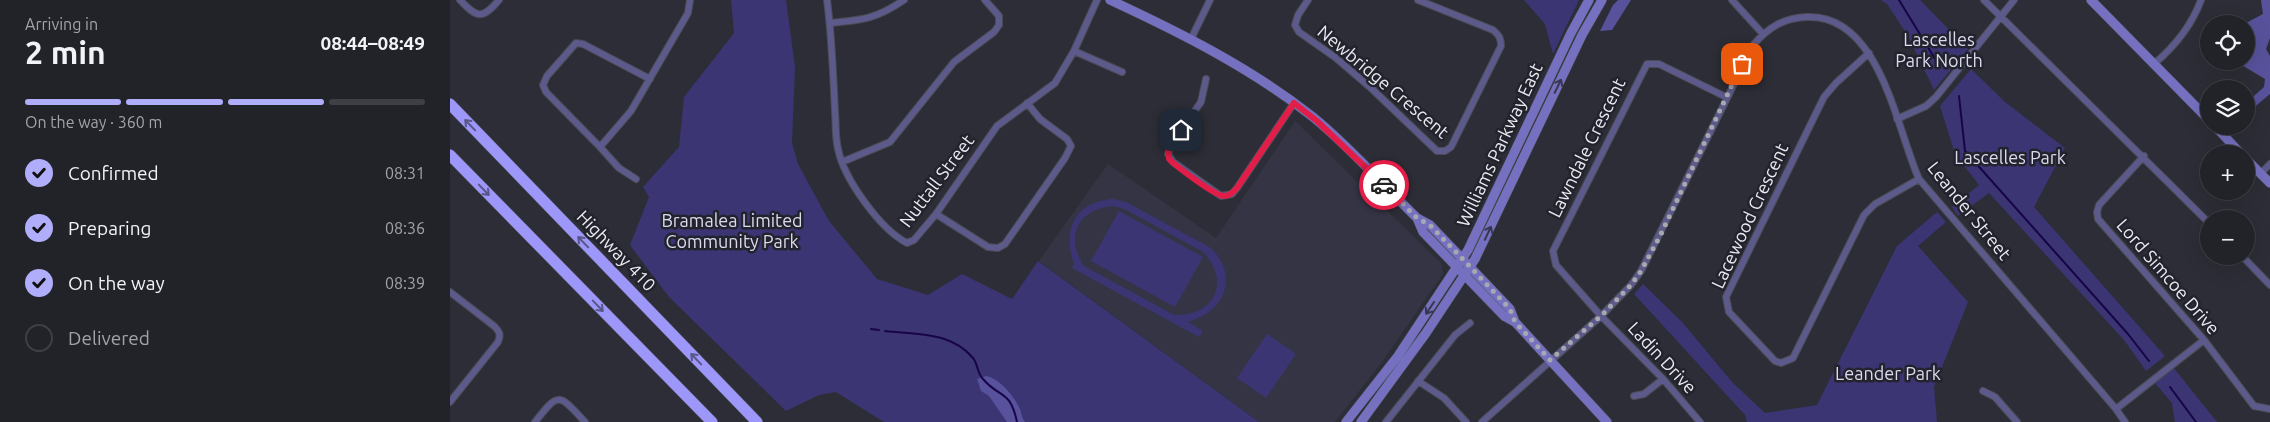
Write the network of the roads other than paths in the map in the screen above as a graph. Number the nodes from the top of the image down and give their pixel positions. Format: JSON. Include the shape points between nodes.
{"nodes":[{"id":1,"x":460,"y":0,"type":"edge"},
{"id":2,"x":499,"y":0,"type":"edge"},
{"id":3,"x":690,"y":0,"type":"edge"},
{"id":4,"x":827,"y":0,"type":"edge"},
{"id":5,"x":904,"y":0,"type":"edge"},
{"id":6,"x":985,"y":0,"type":"edge"},
{"id":7,"x":1097,"y":0,"type":"edge"},
{"id":8,"x":1110,"y":0,"type":"edge"},
{"id":9,"x":1210,"y":0,"type":"edge"},
{"id":10,"x":1308,"y":0,"type":"edge"},
{"id":11,"x":1418,"y":0,"type":"edge"},
{"id":12,"x":1589,"y":0,"type":"edge"},
{"id":13,"x":1602,"y":0,"type":"edge"},
{"id":14,"x":1732,"y":0,"type":"edge"},
{"id":15,"x":1984,"y":0,"type":"edge"},
{"id":16,"x":2014,"y":0,"type":"edge"},
{"id":17,"x":2091,"y":0,"type":"edge"},
{"id":18,"x":2201,"y":0,"type":"edge"},
{"id":19,"x":2000,"y":17,"type":"junction"},
{"id":20,"x":830,"y":23,"type":"junction"},
{"id":21,"x":1763,"y":34,"type":"junction"},
{"id":22,"x":1191,"y":39,"type":"junction"},
{"id":23,"x":1074,"y":51,"type":"junction"},
{"id":24,"x":1869,"y":53,"type":"junction"},
{"id":25,"x":2154,"y":64,"type":"junction"},
{"id":26,"x":1122,"y":72,"type":"dead end"},
{"id":27,"x":650,"y":79,"type":"junction"},
{"id":28,"x":1206,"y":79,"type":"dead end"},
{"id":29,"x":1726,"y":97,"type":"junction"},
{"id":30,"x":1027,"y":103,"type":"junction"},
{"id":31,"x":1294,"y":103,"type":"junction"},
{"id":32,"x":450,"y":104,"type":"edge"},
{"id":33,"x":2200,"y":111,"type":"edge"},
{"id":34,"x":1897,"y":118,"type":"junction"},
{"id":35,"x":2224,"y":135,"type":"edge"},
{"id":36,"x":2233,"y":145,"type":"edge"},
{"id":37,"x":600,"y":147,"type":"junction"},
{"id":38,"x":450,"y":155,"type":"edge"},
{"id":39,"x":2144,"y":156,"type":"junction"},
{"id":40,"x":842,"y":162,"type":"junction"},
{"id":41,"x":2270,"y":164,"type":"edge"},
{"id":42,"x":2255,"y":167,"type":"edge"},
{"id":43,"x":2261,"y":173,"type":"junction"},
{"id":44,"x":636,"y":179,"type":"dead end"},
{"id":45,"x":1919,"y":179,"type":"junction"},
{"id":46,"x":2270,"y":183,"type":"edge"},
{"id":47,"x":936,"y":214,"type":"junction"},
{"id":48,"x":2200,"y":214,"type":"edge"},
{"id":49,"x":1417,"y":218,"type":"junction"},
{"id":50,"x":1463,"y":259,"type":"junction"},
{"id":51,"x":2251,"y":265,"type":"edge"},
{"id":52,"x":1470,"y":267,"type":"junction"},
{"id":53,"x":1457,"y":268,"type":"junction"},
{"id":54,"x":1465,"y":276,"type":"junction"},
{"id":55,"x":2270,"y":285,"type":"edge"},
{"id":56,"x":450,"y":292,"type":"edge"},
{"id":57,"x":1601,"y":316,"type":"junction"},
{"id":58,"x":1515,"y":322,"type":"junction"},
{"id":59,"x":1470,"y":323,"type":"dead end"},
{"id":60,"x":2204,"y":340,"type":"junction"},
{"id":61,"x":1550,"y":360,"type":"junction"},
{"id":62,"x":1663,"y":378,"type":"junction"},
{"id":63,"x":1418,"y":381,"type":"junction"},
{"id":64,"x":1983,"y":391,"type":"dead end"},
{"id":65,"x":730,"y":394,"type":"junction"},
{"id":66,"x":1634,"y":396,"type":"dead end"},
{"id":67,"x":450,"y":402,"type":"edge"},
{"id":68,"x":2116,"y":408,"type":"junction"},
{"id":69,"x":2270,"y":409,"type":"edge"},
{"id":70,"x":535,"y":422,"type":"edge"},
{"id":71,"x":585,"y":422,"type":"edge"},
{"id":72,"x":712,"y":422,"type":"edge"},
{"id":73,"x":758,"y":422,"type":"edge"},
{"id":74,"x":768,"y":422,"type":"edge"},
{"id":75,"x":1346,"y":422,"type":"edge"},
{"id":76,"x":1361,"y":422,"type":"edge"},
{"id":77,"x":1386,"y":422,"type":"edge"},
{"id":78,"x":1466,"y":422,"type":"edge"},
{"id":79,"x":1482,"y":422,"type":"edge"},
{"id":80,"x":1607,"y":422,"type":"edge"},
{"id":81,"x":1700,"y":422,"type":"edge"},
{"id":82,"x":2017,"y":422,"type":"edge"},
{"id":83,"x":2125,"y":422,"type":"edge"}],
"edges":[{"from":1,"to":2,"type":"street","via":[[474,14],[481,15],[489,12]]},
{"from":3,"to":27,"type":"street","via":[[688,13]]},
{"from":4,"to":20,"type":"street","name":"Nuttall Street"},
{"from":5,"to":20,"type":"street","via":[[864,20]]},
{"from":6,"to":40,"type":"street","via":[[999,16],[999,25],[994,32],[954,62],[890,142]]},
{"from":7,"to":23,"type":"street","name":"Nuttall Street"},
{"from":8,"to":22,"type":"main road"},
{"from":9,"to":22,"type":"street"},
{"from":10,"to":11,"type":"street","name":"Newbridge Crescent","via":[[1295,25],[1300,32],[1336,58],[1437,151],[1445,152],[1451,147],[1501,41],[1493,30]]},
{"from":12,"to":50,"type":"main road","name":"Williams Parkway East"},
{"from":52,"to":13,"type":"main road","name":"Williams Parkway East","one_way":true},
{"from":14,"to":21,"type":"street"},
{"from":15,"to":19,"type":"street"},
{"from":16,"to":19,"type":"street"},
{"from":17,"to":25,"type":"main road"},
{"from":18,"to":25,"type":"street","via":[[2195,17]]},
{"from":19,"to":34,"type":"street","via":[[1926,106]]},
{"from":19,"to":39,"type":"street"},
{"from":20,"to":40,"type":"street","name":"Nuttall Street","via":[[838,150]]},
{"from":21,"to":24,"type":"street","name":"Leander Street","via":[[1783,21],[1814,16],[1846,28]]},
{"from":21,"to":29,"type":"street","name":"Leander Street","via":[[1748,52]]},
{"from":22,"to":31,"type":"main road","via":[[1273,86]]},
{"from":23,"to":26,"type":"street"},
{"from":23,"to":30,"type":"street","name":"Nuttall Street","via":[[1055,83]]},
{"from":24,"to":34,"type":"street","name":"Leander Street"},
{"from":24,"to":45,"type":"street","name":"Lacewood Crescent","via":[[1824,97],[1726,296],[1729,312],[1775,361],[1781,363],[1792,358],[1864,215],[1875,204]]},
{"from":25,"to":33,"type":"main road"},
{"from":27,"to":37,"type":"street","via":[[631,111]]},
{"from":27,"to":37,"type":"street","via":[[576,43],[547,76],[543,85],[546,92]]},
{"from":28,"to":31,"type":"street","via":[[1201,102],[1168,154],[1173,162],[1221,196],[1232,194],[1237,188]]},
{"from":29,"to":57,"type":"street","name":"Leander Street","via":[[1641,271]]},
{"from":29,"to":57,"type":"street","name":"Lawndale Crescent","via":[[1659,64],[1647,64],[1643,68],[1553,252],[1556,265]]},
{"from":30,"to":47,"type":"street","name":"Nuttall Street","via":[[997,126]]},
{"from":30,"to":47,"type":"street","via":[[1040,119],[1067,138],[1071,146],[1005,244],[998,248],[988,247]]},
{"from":31,"to":49,"type":"main road","via":[[1323,126]]},
{"from":65,"to":32,"type":"highway","name":"Highway 410","one_way":true},
{"from":34,"to":45,"type":"street","name":"Leander Street"},
{"from":35,"to":36,"type":"main road"},
{"from":37,"to":44,"type":"street","via":[[619,168]]},
{"from":38,"to":72,"type":"highway","one_way":true},
{"from":39,"to":48,"type":"street"},
{"from":39,"to":60,"type":"street","name":"Lord Simcoe Drive","via":[[2099,205],[2098,219]]},
{"from":40,"to":47,"type":"street","name":"Nuttall Street","via":[[858,193],[877,218],[900,239],[914,240]]},
{"from":41,"to":43,"type":"street"},
{"from":42,"to":43,"type":"main road"},
{"from":43,"to":46,"type":"main road"},
{"from":45,"to":68,"type":"street","name":"Leander Street"},
{"from":49,"to":50,"type":"main road","via":[[1430,225]]},
{"from":49,"to":53,"type":"main road","via":[[1423,232]]},
{"from":50,"to":52,"type":"main road"},
{"from":50,"to":53,"type":"main road","name":"Williams Parkway East"},
{"from":51,"to":55,"type":"street"},
{"from":52,"to":54,"type":"main road","name":"Williams Parkway East"},
{"from":52,"to":58,"type":"main road","via":[[1510,309]]},
{"from":53,"to":54,"type":"main road"},
{"from":53,"to":75,"type":"main road","name":"Williams Parkway East","one_way":true,"via":[[1398,356]]},
{"from":54,"to":58,"type":"main road","via":[[1504,316]]},
{"from":54,"to":76,"type":"main road","name":"Williams Parkway East"},
{"from":56,"to":67,"type":"street","via":[[494,326],[500,336]]},
{"from":57,"to":61,"type":"street","name":"Leander Street"},
{"from":57,"to":62,"type":"street","name":"Ladin Drive"},
{"from":58,"to":61,"type":"main road"},
{"from":59,"to":63,"type":"street","via":[[1455,335]]},
{"from":60,"to":68,"type":"street"},
{"from":60,"to":69,"type":"street","name":"Lord Simcoe Drive","via":[[2254,406]]},
{"from":61,"to":79,"type":"street","name":"Leander Street"},
{"from":61,"to":80,"type":"main road"},
{"from":62,"to":66,"type":"street","via":[[1644,394]]},
{"from":62,"to":81,"type":"street","name":"Ladin Drive"},
{"from":63,"to":77,"type":"street"},
{"from":63,"to":78,"type":"street","via":[[1444,398]]},
{"from":64,"to":82,"type":"street","via":[[1995,397]]},
{"from":65,"to":73,"type":"highway","name":"Highway 410"},
{"from":65,"to":74,"type":"highway","via":[[748,403]]},
{"from":68,"to":83,"type":"street","name":"Leander Street"},
{"from":70,"to":71,"type":"street","via":[[556,399],[566,402]]}]}
